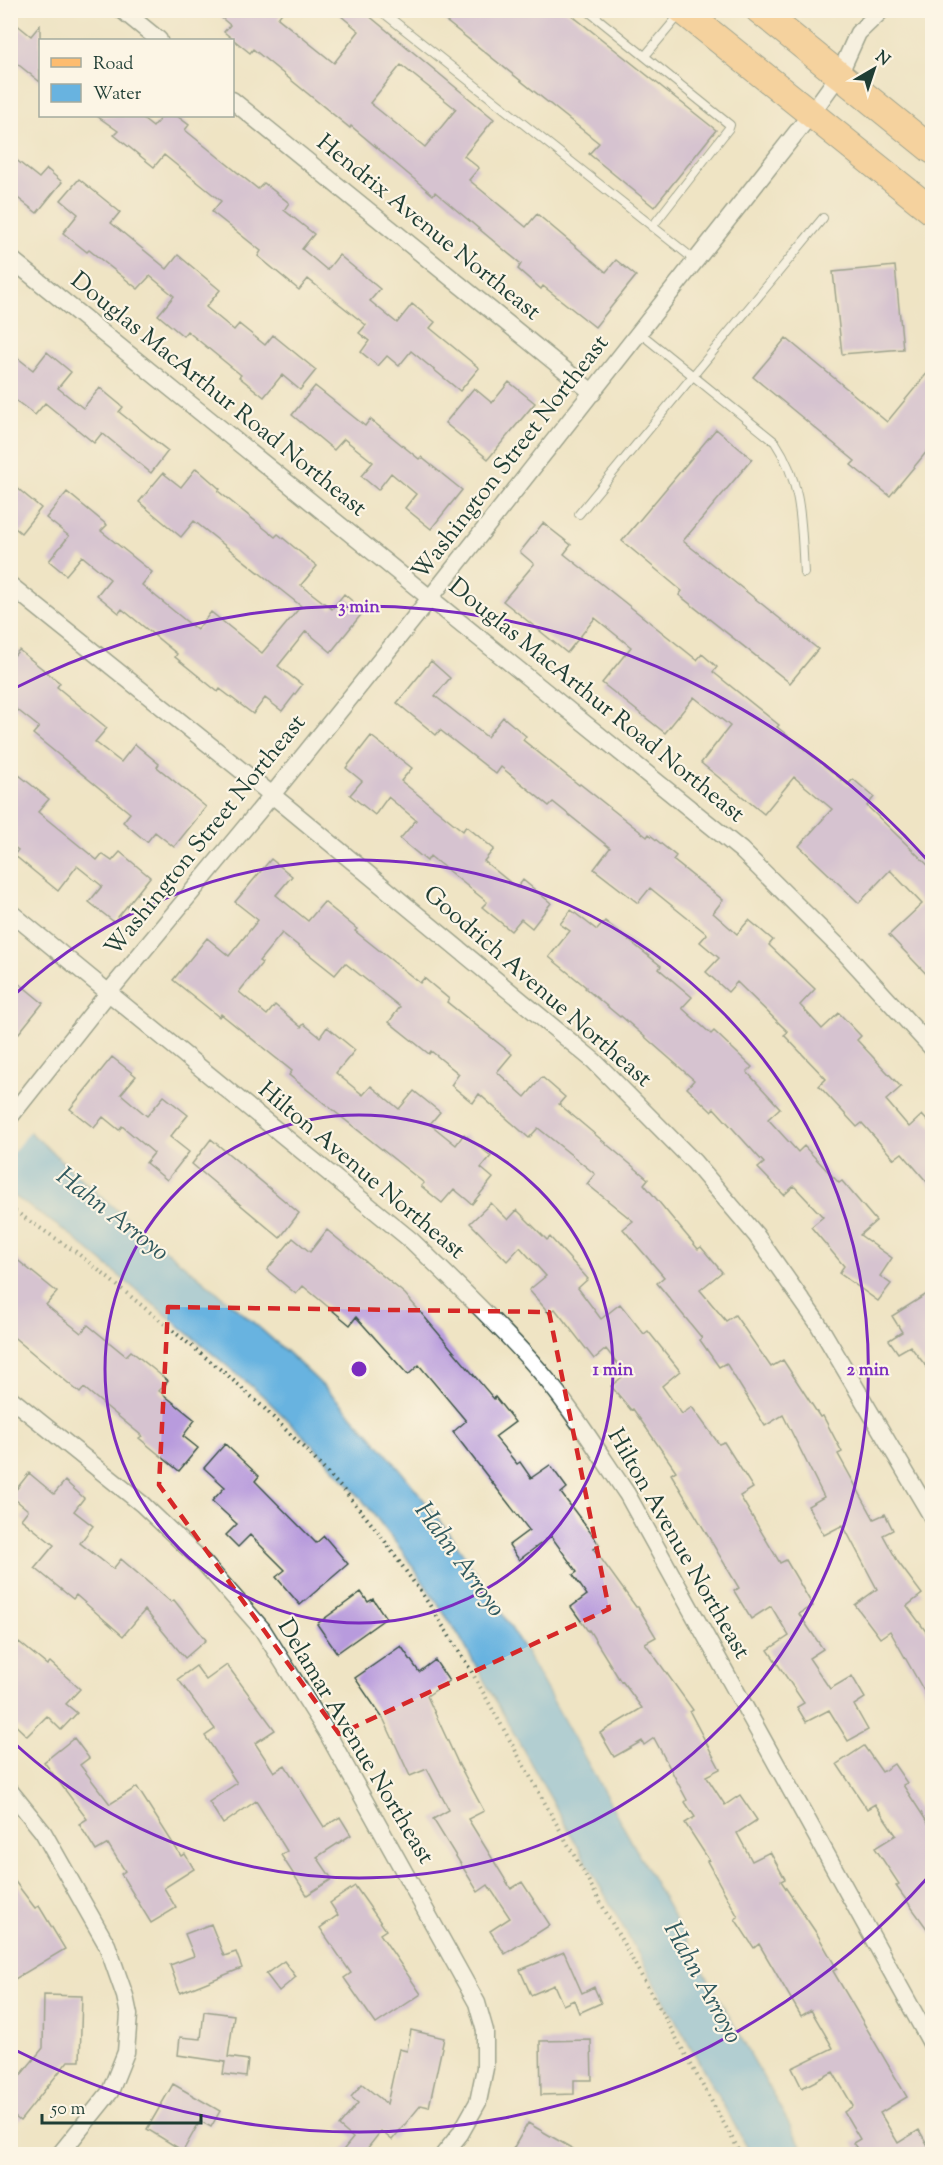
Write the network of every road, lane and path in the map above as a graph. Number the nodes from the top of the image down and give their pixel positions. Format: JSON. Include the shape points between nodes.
{"nodes":[{"id":1,"x":122,"y":10,"type":"edge"},
{"id":2,"x":380,"y":10,"type":"edge"},
{"id":3,"x":586,"y":10,"type":"edge"},
{"id":4,"x":759,"y":10,"type":"edge"},
{"id":5,"x":882,"y":10,"type":"edge"},
{"id":6,"x":682,"y":11,"type":"edge"},
{"id":7,"x":158,"y":39,"type":"edge"},
{"id":8,"x":645,"y":57,"type":"junction"},
{"id":9,"x":839,"y":75,"type":"junction"},
{"id":10,"x":234,"y":102,"type":"edge"},
{"id":11,"x":811,"y":114,"type":"junction"},
{"id":12,"x":933,"y":150,"type":"edge"},
{"id":13,"x":933,"y":211,"type":"edge"},
{"id":14,"x":823,"y":218,"type":"dead end"},
{"id":15,"x":652,"y":227,"type":"junction"},
{"id":16,"x":10,"y":258,"type":"edge"},
{"id":17,"x":696,"y":262,"type":"junction"},
{"id":18,"x":640,"y":333,"type":"junction"},
{"id":19,"x":692,"y":375,"type":"junction"},
{"id":20,"x":593,"y":393,"type":"junction"},
{"id":21,"x":579,"y":514,"type":"dead end"},
{"id":22,"x":804,"y":573,"type":"dead end"},
{"id":23,"x":10,"y":585,"type":"edge"},
{"id":24,"x":431,"y":597,"type":"junction"},
{"id":25,"x":272,"y":795,"type":"junction"},
{"id":26,"x":10,"y":912,"type":"edge"},
{"id":27,"x":109,"y":992,"type":"junction"},
{"id":28,"x":933,"y":1048,"type":"edge"},
{"id":29,"x":13,"y":1114,"type":"edge"},
{"id":30,"x":10,"y":1208,"type":"edge"},
{"id":31,"x":10,"y":1398,"type":"edge"},
{"id":32,"x":933,"y":1517,"type":"edge"},
{"id":33,"x":10,"y":1791,"type":"edge"},
{"id":34,"x":933,"y":2045,"type":"edge"},
{"id":35,"x":60,"y":2154,"type":"edge"},
{"id":36,"x":444,"y":2154,"type":"edge"},
{"id":37,"x":741,"y":2154,"type":"edge"}],
"edges":[{"from":1,"to":7,"type":"street"},
{"from":2,"to":15,"type":"lane"},
{"from":3,"to":8,"type":"lane"},
{"from":4,"to":9,"type":"main road"},
{"from":5,"to":9,"type":"street","name":"Washington Street Northeast","via":[[858,33]]},
{"from":6,"to":8,"type":"lane"},
{"from":6,"to":11,"type":"main road"},
{"from":8,"to":15,"type":"lane","via":[[730,125]]},
{"from":9,"to":11,"type":"street","name":"Washington Street Northeast"},
{"from":9,"to":12,"type":"main road"},
{"from":10,"to":20,"type":"street","name":"Hendrix Avenue Northeast"},
{"from":11,"to":13,"type":"main road"},
{"from":11,"to":17,"type":"street","name":"Washington Street Northeast"},
{"from":14,"to":19,"type":"lane"},
{"from":15,"to":17,"type":"lane"},
{"from":16,"to":24,"type":"street","name":"Douglas MacArthur Road Northeast"},
{"from":17,"to":18,"type":"street","name":"Washington Street Northeast"},
{"from":18,"to":19,"type":"lane"},
{"from":18,"to":20,"type":"street","name":"Washington Street Northeast"},
{"from":19,"to":21,"type":"lane"},
{"from":19,"to":22,"type":"lane","via":[[775,442],[784,455],[799,497]]},
{"from":20,"to":24,"type":"street","name":"Washington Street Northeast"},
{"from":23,"to":25,"type":"street","name":"Goodrich Avenue Northeast"},
{"from":24,"to":25,"type":"street","name":"Washington Street Northeast"},
{"from":24,"to":28,"type":"street","name":"Douglas MacArthur Road Northeast","via":[[741,850]]},
{"from":25,"to":27,"type":"street","name":"Washington Street Northeast"},
{"from":25,"to":32,"type":"street","name":"Goodrich Avenue Northeast","via":[[594,1061],[694,1162],[756,1235],[817,1322]]},
{"from":26,"to":27,"type":"street","name":"Hilton Avenue Northeast"},
{"from":27,"to":29,"type":"street","name":"Washington Street Northeast"},
{"from":27,"to":34,"type":"street","name":"Hilton Avenue Northeast","via":[[412,1241],[532,1362],[627,1494]]},
{"from":30,"to":37,"type":"path","via":[[76,1252],[257,1401],[379,1533],[470,1669]]},
{"from":31,"to":36,"type":"street","name":"Delamar Avenue Northeast","via":[[142,1504],[204,1563],[262,1629],[326,1731],[477,2003],[485,2031],[485,2068],[478,2102]]},
{"from":33,"to":35,"type":"street","via":[[43,1832],[107,1945],[129,2015],[126,2052],[110,2092]]}]}
